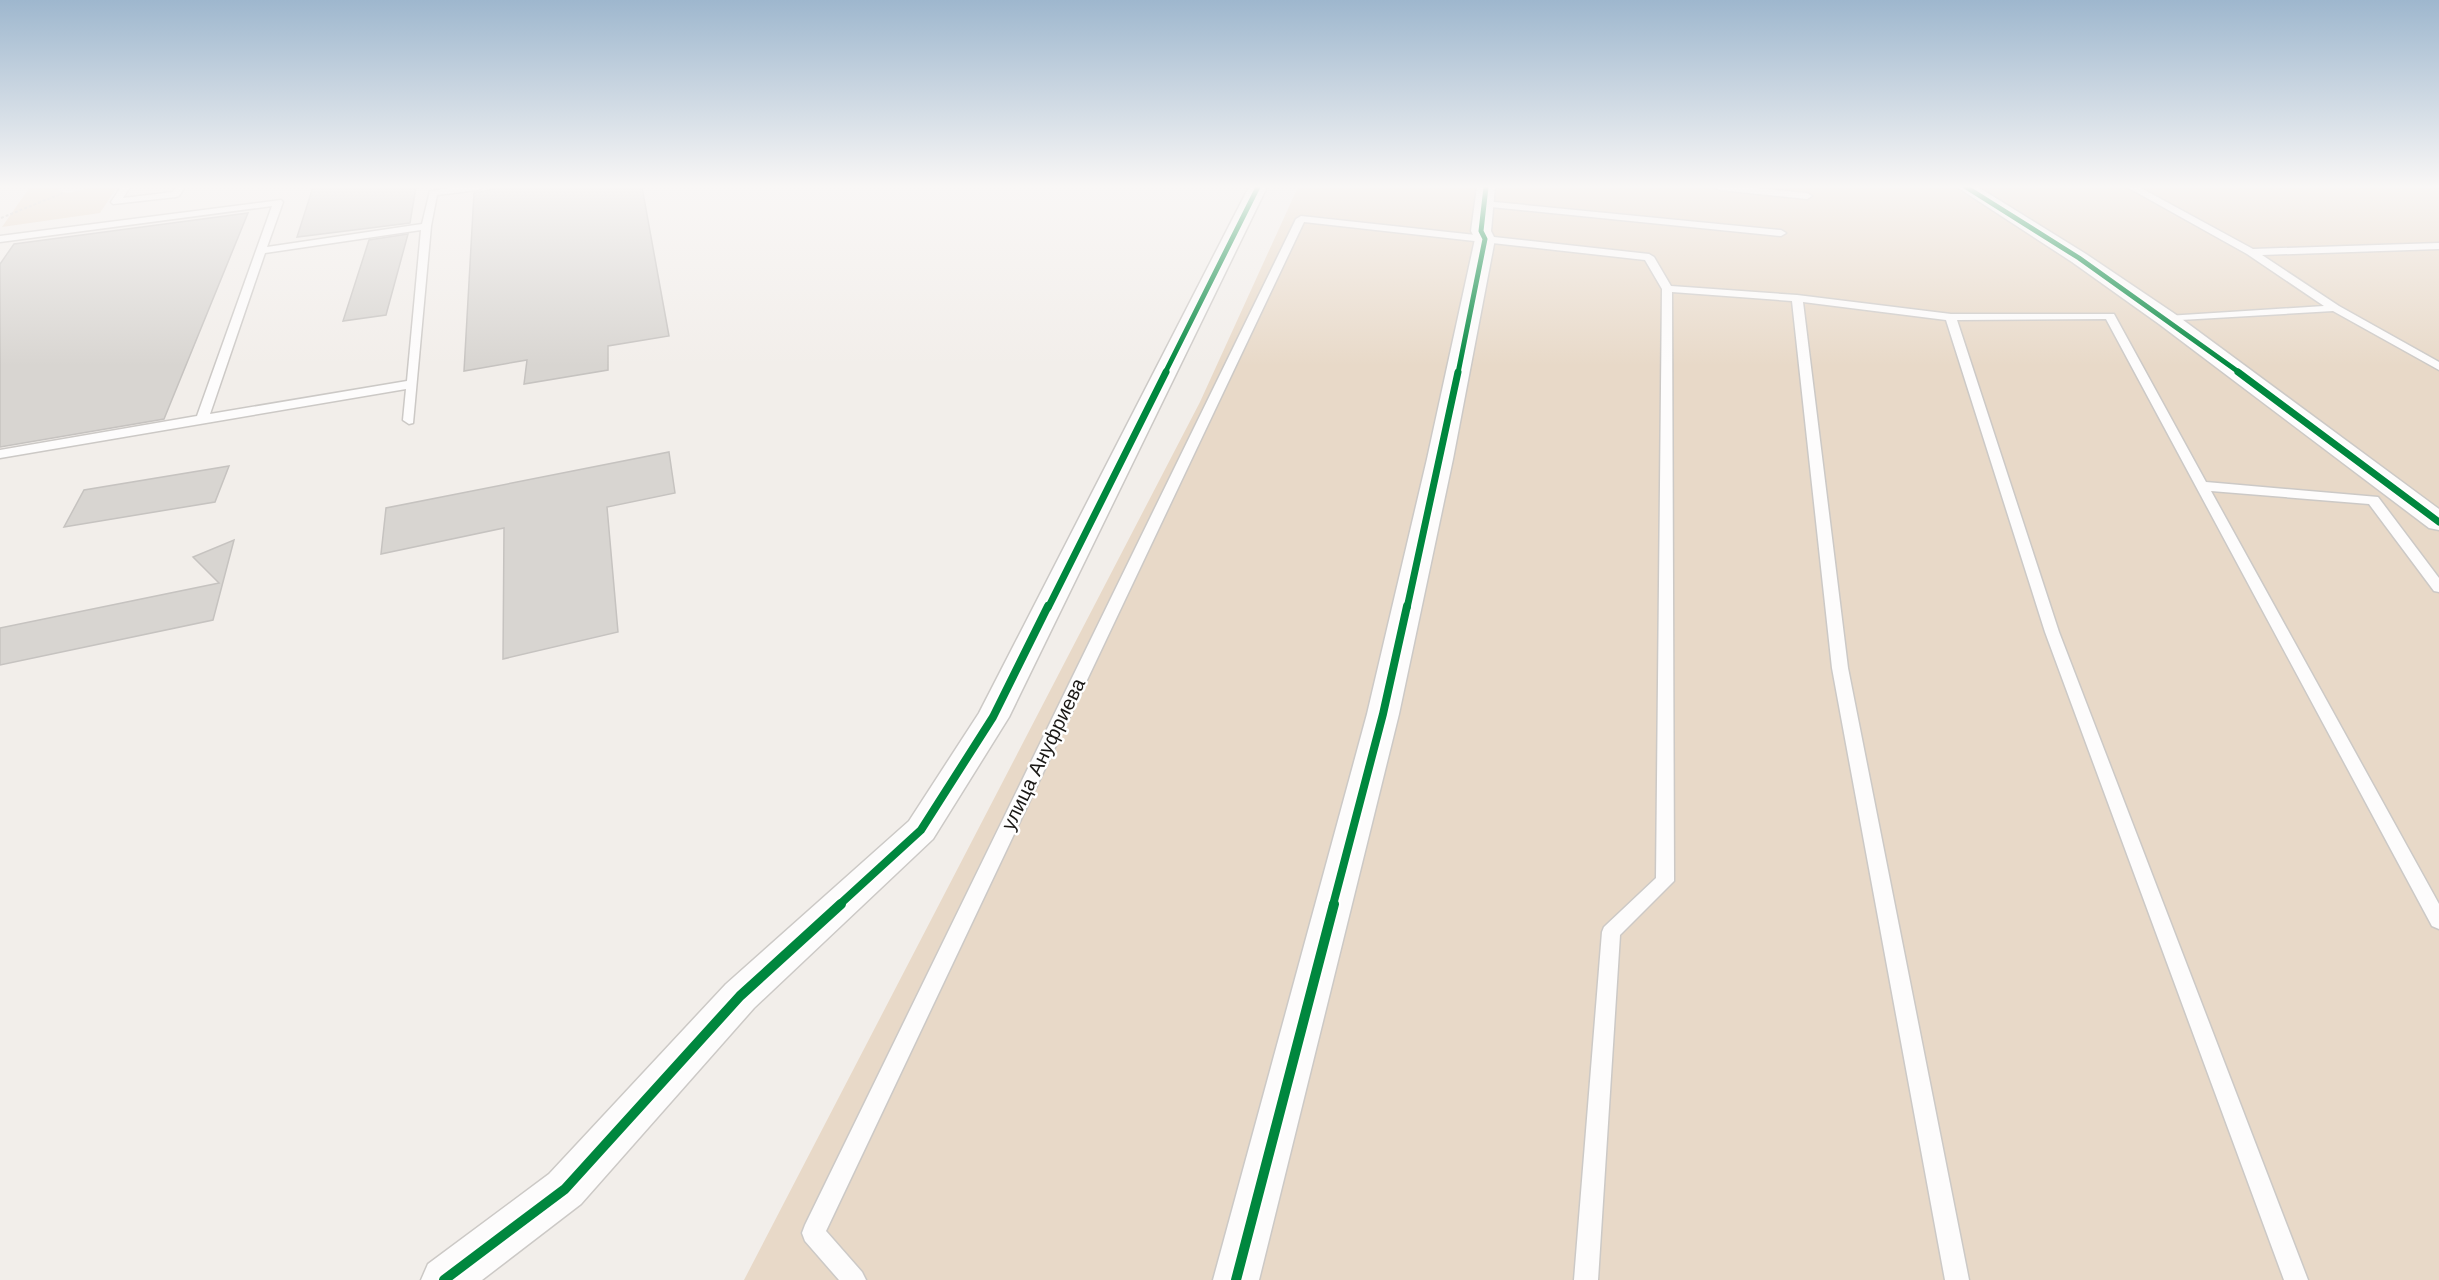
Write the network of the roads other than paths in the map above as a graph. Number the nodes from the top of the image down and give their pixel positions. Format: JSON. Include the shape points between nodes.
{"nodes":[{"id":1,"x":262,"y":247,"type":"edge"},
{"id":2,"x":289,"y":247,"type":"edge"},
{"id":3,"x":424,"y":247,"type":"edge"},
{"id":4,"x":1228,"y":247,"type":"edge"},
{"id":5,"x":1288,"y":247,"type":"edge"},
{"id":6,"x":1483,"y":247,"type":"edge"},
{"id":7,"x":1555,"y":247,"type":"edge"},
{"id":8,"x":2061,"y":247,"type":"edge"},
{"id":9,"x":2241,"y":247,"type":"edge"},
{"id":10,"x":2416,"y":247,"type":"edge"},
{"id":11,"x":261,"y":251,"type":"junction"},
{"id":12,"x":2251,"y":252,"type":"junction"},
{"id":13,"x":1667,"y":290,"type":"junction"},
{"id":14,"x":1797,"y":298,"type":"junction"},
{"id":15,"x":2335,"y":308,"type":"junction"},
{"id":16,"x":1951,"y":317,"type":"junction"},
{"id":17,"x":2167,"y":319,"type":"junction"},
{"id":18,"x":2439,"y":367,"type":"edge"},
{"id":19,"x":412,"y":384,"type":"junction"},
{"id":20,"x":202,"y":419,"type":"junction"},
{"id":21,"x":410,"y":420,"type":"dead end"},
{"id":22,"x":0,"y":454,"type":"edge"},
{"id":23,"x":2203,"y":486,"type":"junction"},
{"id":24,"x":2439,"y":522,"type":"edge"},
{"id":25,"x":2439,"y":588,"type":"edge"},
{"id":26,"x":2439,"y":921,"type":"edge"},
{"id":27,"x":444,"y":1280,"type":"edge"},
{"id":28,"x":854,"y":1280,"type":"edge"},
{"id":29,"x":1236,"y":1280,"type":"edge"},
{"id":30,"x":1586,"y":1280,"type":"edge"},
{"id":31,"x":1957,"y":1280,"type":"edge"},
{"id":32,"x":2296,"y":1280,"type":"edge"}],
"edges":[{"from":1,"to":11,"type":"lane"},
{"from":2,"to":11,"type":"lane"},
{"from":3,"to":19,"type":"lane"},
{"from":4,"to":27,"type":"street","via":[[993,717],[921,830],[740,996],[565,1189]]},
{"from":5,"to":28,"type":"lane","name":"улица Ануфриева","via":[[813,1233]]},
{"from":6,"to":29,"type":"street","via":[[1383,714]]},
{"from":7,"to":13,"type":"lane","via":[[1649,257]]},
{"from":8,"to":17,"type":"street"},
{"from":9,"to":12,"type":"lane"},
{"from":10,"to":12,"type":"lane"},
{"from":11,"to":20,"type":"lane"},
{"from":12,"to":15,"type":"lane"},
{"from":13,"to":14,"type":"lane"},
{"from":13,"to":30,"type":"lane","via":[[1665,880],[1611,932]]},
{"from":14,"to":16,"type":"lane"},
{"from":14,"to":31,"type":"lane","via":[[1840,668]]},
{"from":15,"to":17,"type":"lane"},
{"from":15,"to":18,"type":"lane"},
{"from":16,"to":23,"type":"lane","via":[[2110,316]]},
{"from":16,"to":32,"type":"lane","via":[[2052,632]]},
{"from":17,"to":24,"type":"street"},
{"from":19,"to":20,"type":"lane"},
{"from":19,"to":21,"type":"lane"},
{"from":20,"to":22,"type":"lane"},
{"from":23,"to":25,"type":"lane","via":[[2373,500]]},
{"from":23,"to":26,"type":"lane"}]}
